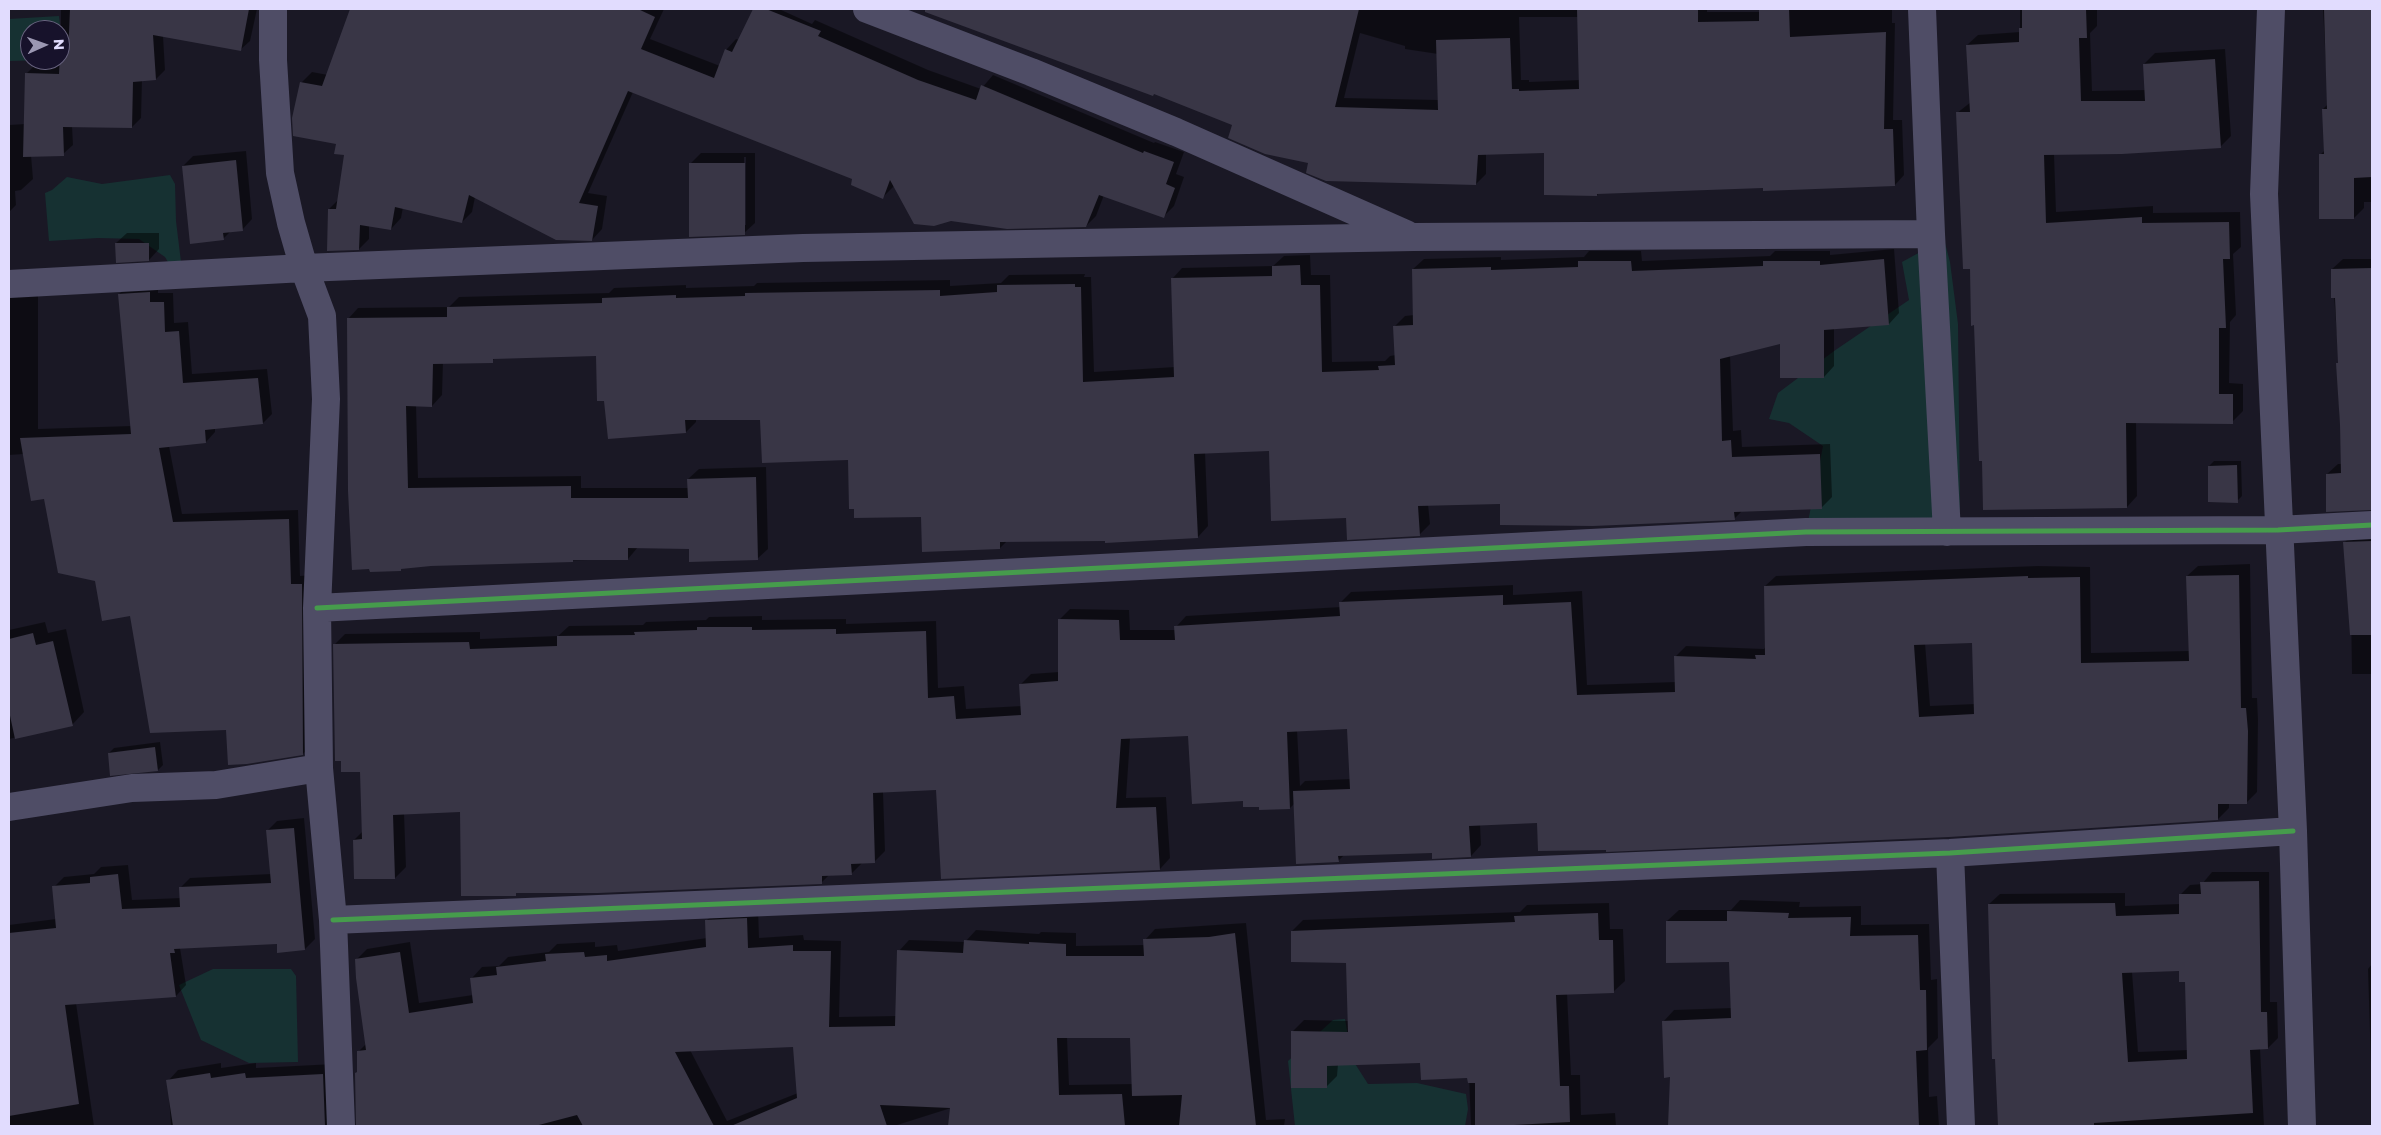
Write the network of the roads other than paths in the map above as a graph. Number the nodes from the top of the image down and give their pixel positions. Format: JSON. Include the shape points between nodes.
{"nodes":[{"id":1,"x":273,"y":9,"type":"edge"},
{"id":2,"x":867,"y":9,"type":"edge"},
{"id":3,"x":1922,"y":9,"type":"edge"},
{"id":4,"x":2271,"y":9,"type":"edge"},
{"id":5,"x":1931,"y":234,"type":"junction"},
{"id":6,"x":1414,"y":237,"type":"junction"},
{"id":7,"x":304,"y":268,"type":"junction"},
{"id":8,"x":9,"y":284,"type":"edge"},
{"id":9,"x":2372,"y":525,"type":"edge"},
{"id":10,"x":2278,"y":530,"type":"junction"},
{"id":11,"x":1947,"y":532,"type":"junction"},
{"id":12,"x":318,"y":608,"type":"junction"},
{"id":13,"x":319,"y":768,"type":"junction"},
{"id":14,"x":9,"y":807,"type":"edge"},
{"id":15,"x":2293,"y":830,"type":"junction"},
{"id":16,"x":1950,"y":853,"type":"junction"},
{"id":17,"x":333,"y":920,"type":"junction"},
{"id":18,"x":342,"y":1126,"type":"edge"},
{"id":19,"x":1961,"y":1126,"type":"edge"},
{"id":20,"x":2302,"y":1126,"type":"edge"}],
"edges":[{"from":1,"to":7,"type":"street","via":[[280,173]]},
{"from":2,"to":6,"type":"street","via":[[1176,132]]},
{"from":3,"to":5,"type":"street"},
{"from":4,"to":10,"type":"street","via":[[2264,194]]},
{"from":5,"to":6,"type":"street"},
{"from":5,"to":11,"type":"street"},
{"from":6,"to":7,"type":"street","via":[[803,248]]},
{"from":7,"to":8,"type":"street"},
{"from":7,"to":12,"type":"street","via":[[322,316],[326,399]]},
{"from":9,"to":10,"type":"street"},
{"from":10,"to":11,"type":"street"},
{"from":10,"to":15,"type":"street"},
{"from":11,"to":12,"type":"street","via":[[1806,532]]},
{"from":12,"to":13,"type":"street"},
{"from":13,"to":14,"type":"street","via":[[216,785],[132,788]]},
{"from":13,"to":17,"type":"street"},
{"from":15,"to":16,"type":"street"},
{"from":15,"to":20,"type":"street"},
{"from":16,"to":17,"type":"street"},
{"from":16,"to":19,"type":"street"},
{"from":17,"to":18,"type":"street"}]}
